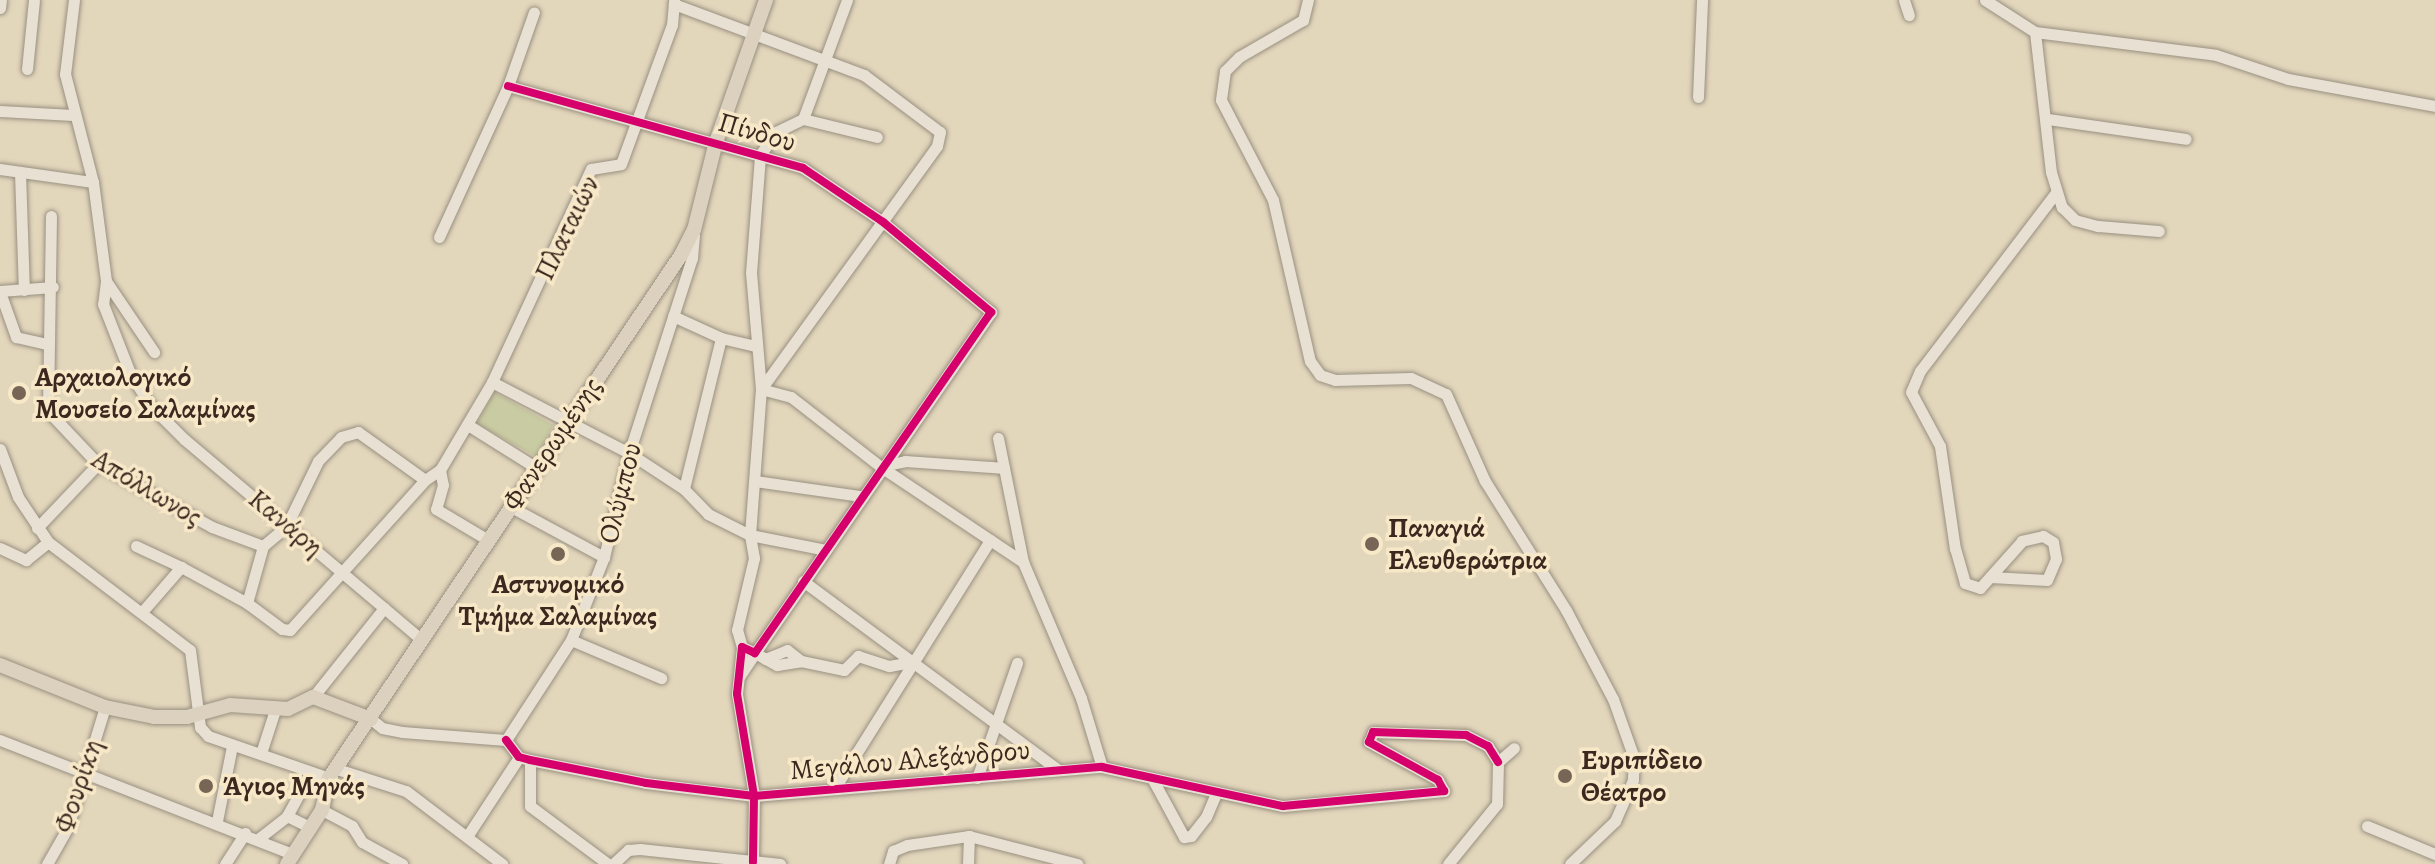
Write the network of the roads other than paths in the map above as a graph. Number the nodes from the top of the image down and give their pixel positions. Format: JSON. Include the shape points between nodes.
{"nodes":[{"id":1,"x":1,"y":0,"type":"edge"},
{"id":2,"x":34,"y":0,"type":"edge"},
{"id":3,"x":74,"y":0,"type":"edge"},
{"id":4,"x":766,"y":0,"type":"edge"},
{"id":5,"x":847,"y":0,"type":"edge"},
{"id":6,"x":1308,"y":0,"type":"edge"},
{"id":7,"x":1702,"y":0,"type":"edge"},
{"id":8,"x":1904,"y":0,"type":"edge"},
{"id":9,"x":1985,"y":0,"type":"edge"},
{"id":10,"x":674,"y":2,"type":"edge"},
{"id":11,"x":0,"y":8,"type":"edge"},
{"id":12,"x":534,"y":12,"type":"dead end"},
{"id":13,"x":1909,"y":15,"type":"dead end"},
{"id":14,"x":2035,"y":32,"type":"junction"},
{"id":15,"x":753,"y":33,"type":"junction"},
{"id":16,"x":823,"y":59,"type":"junction"},
{"id":17,"x":27,"y":69,"type":"dead end"},
{"id":18,"x":508,"y":86,"type":"junction"},
{"id":19,"x":1698,"y":97,"type":"dead end"},
{"id":20,"x":2435,"y":106,"type":"edge"},
{"id":21,"x":0,"y":111,"type":"edge"},
{"id":22,"x":73,"y":115,"type":"junction"},
{"id":23,"x":803,"y":119,"type":"junction"},
{"id":24,"x":2048,"y":119,"type":"junction"},
{"id":25,"x":633,"y":122,"type":"junction"},
{"id":26,"x":877,"y":137,"type":"dead end"},
{"id":27,"x":2186,"y":139,"type":"dead end"},
{"id":28,"x":716,"y":142,"type":"junction"},
{"id":29,"x":760,"y":155,"type":"junction"},
{"id":30,"x":0,"y":169,"type":"edge"},
{"id":31,"x":20,"y":172,"type":"junction"},
{"id":32,"x":93,"y":182,"type":"junction"},
{"id":33,"x":2055,"y":194,"type":"junction"},
{"id":34,"x":51,"y":216,"type":"dead end"},
{"id":35,"x":883,"y":222,"type":"junction"},
{"id":36,"x":694,"y":230,"type":"junction"},
{"id":37,"x":2159,"y":231,"type":"dead end"},
{"id":38,"x":439,"y":237,"type":"dead end"},
{"id":39,"x":106,"y":281,"type":"junction"},
{"id":40,"x":53,"y":287,"type":"junction"},
{"id":41,"x":24,"y":290,"type":"junction"},
{"id":42,"x":0,"y":291,"type":"edge"},
{"id":43,"x":673,"y":316,"type":"junction"},
{"id":44,"x":721,"y":338,"type":"junction"},
{"id":45,"x":46,"y":344,"type":"junction"},
{"id":46,"x":757,"y":346,"type":"junction"},
{"id":47,"x":154,"y":352,"type":"dead end"},
{"id":48,"x":492,"y":382,"type":"junction"},
{"id":49,"x":761,"y":389,"type":"junction"},
{"id":50,"x":566,"y":420,"type":"junction"},
{"id":51,"x":468,"y":425,"type":"junction"},
{"id":52,"x":998,"y":438,"type":"dead end"},
{"id":53,"x":0,"y":449,"type":"edge"},
{"id":54,"x":629,"y":453,"type":"junction"},
{"id":55,"x":2,"y":462,"type":"edge"},
{"id":56,"x":98,"y":464,"type":"junction"},
{"id":57,"x":535,"y":467,"type":"junction"},
{"id":58,"x":881,"y":467,"type":"junction"},
{"id":59,"x":1004,"y":468,"type":"junction"},
{"id":60,"x":440,"y":470,"type":"junction"},
{"id":61,"x":425,"y":480,"type":"junction"},
{"id":62,"x":755,"y":481,"type":"junction"},
{"id":63,"x":684,"y":489,"type":"junction"},
{"id":64,"x":861,"y":496,"type":"junction"},
{"id":65,"x":511,"y":507,"type":"junction"},
{"id":66,"x":286,"y":527,"type":"junction"},
{"id":67,"x":37,"y":528,"type":"junction"},
{"id":68,"x":750,"y":535,"type":"junction"},
{"id":69,"x":488,"y":540,"type":"junction"},
{"id":70,"x":990,"y":540,"type":"junction"},
{"id":71,"x":48,"y":542,"type":"junction"},
{"id":72,"x":136,"y":546,"type":"dead end"},
{"id":73,"x":263,"y":546,"type":"junction"},
{"id":74,"x":0,"y":548,"type":"edge"},
{"id":75,"x":826,"y":550,"type":"junction"},
{"id":76,"x":604,"y":557,"type":"junction"},
{"id":77,"x":1023,"y":562,"type":"junction"},
{"id":78,"x":181,"y":567,"type":"junction"},
{"id":79,"x":341,"y":570,"type":"junction"},
{"id":80,"x":1990,"y":577,"type":"junction"},
{"id":81,"x":803,"y":581,"type":"junction"},
{"id":82,"x":247,"y":603,"type":"junction"},
{"id":83,"x":384,"y":608,"type":"junction"},
{"id":84,"x":142,"y":612,"type":"junction"},
{"id":85,"x":422,"y":640,"type":"junction"},
{"id":86,"x":571,"y":640,"type":"junction"},
{"id":87,"x":742,"y":647,"type":"junction"},
{"id":88,"x":760,"y":656,"type":"junction"},
{"id":89,"x":912,"y":662,"type":"junction"},
{"id":90,"x":1017,"y":663,"type":"dead end"},
{"id":91,"x":0,"y":665,"type":"edge"},
{"id":92,"x":661,"y":678,"type":"dead end"},
{"id":93,"x":738,"y":678,"type":"junction"},
{"id":94,"x":313,"y":697,"type":"junction"},
{"id":95,"x":105,"y":707,"type":"junction"},
{"id":96,"x":275,"y":710,"type":"junction"},
{"id":97,"x":198,"y":715,"type":"junction"},
{"id":98,"x":371,"y":719,"type":"junction"},
{"id":99,"x":996,"y":723,"type":"junction"},
{"id":100,"x":0,"y":740,"type":"edge"},
{"id":101,"x":506,"y":740,"type":"junction"},
{"id":102,"x":232,"y":746,"type":"junction"},
{"id":103,"x":1514,"y":748,"type":"dead end"},
{"id":104,"x":262,"y":750,"type":"junction"},
{"id":105,"x":524,"y":759,"type":"junction"},
{"id":106,"x":1498,"y":762,"type":"junction"},
{"id":107,"x":1102,"y":767,"type":"junction"},
{"id":108,"x":1057,"y":769,"type":"junction"},
{"id":109,"x":85,"y":772,"type":"junction"},
{"id":110,"x":311,"y":772,"type":"junction"},
{"id":111,"x":333,"y":774,"type":"junction"},
{"id":112,"x":977,"y":778,"type":"junction"},
{"id":113,"x":1153,"y":780,"type":"junction"},
{"id":114,"x":834,"y":789,"type":"junction"},
{"id":115,"x":1216,"y":794,"type":"junction"},
{"id":116,"x":754,"y":796,"type":"junction"},
{"id":117,"x":322,"y":810,"type":"junction"},
{"id":118,"x":287,"y":816,"type":"junction"},
{"id":119,"x":217,"y":821,"type":"junction"},
{"id":120,"x":2367,"y":826,"type":"dead end"},
{"id":121,"x":310,"y":827,"type":"junction"},
{"id":122,"x":245,"y":833,"type":"junction"},
{"id":123,"x":468,"y":835,"type":"junction"},
{"id":124,"x":969,"y":836,"type":"junction"},
{"id":125,"x":258,"y":839,"type":"junction"},
{"id":126,"x":2435,"y":854,"type":"edge"},
{"id":127,"x":290,"y":859,"type":"edge"},
{"id":128,"x":753,"y":862,"type":"edge"},
{"id":129,"x":47,"y":864,"type":"edge"},
{"id":130,"x":225,"y":864,"type":"edge"},
{"id":131,"x":402,"y":864,"type":"edge"},
{"id":132,"x":502,"y":864,"type":"edge"},
{"id":133,"x":610,"y":864,"type":"edge"},
{"id":134,"x":773,"y":864,"type":"edge"},
{"id":135,"x":780,"y":864,"type":"edge"},
{"id":136,"x":889,"y":864,"type":"edge"},
{"id":137,"x":968,"y":864,"type":"edge"},
{"id":138,"x":1077,"y":864,"type":"edge"},
{"id":139,"x":1448,"y":864,"type":"edge"},
{"id":140,"x":1570,"y":864,"type":"edge"}],
"edges":[{"from":1,"to":11,"type":"street"},
{"from":2,"to":17,"type":"street"},
{"from":3,"to":22,"type":"street","name":"Κανάρη","via":[[65,74]]},
{"from":4,"to":15,"type":"main road","name":"Φανερωμένης"},
{"from":5,"to":16,"type":"street"},
{"from":6,"to":140,"type":"street","via":[[1303,20],[1239,57],[1225,71],[1221,100],[1278,213],[1310,361],[1327,378],[1411,378],[1446,394],[1485,481],[1566,610],[1613,699],[1634,758],[1633,780],[1615,821]]},
{"from":7,"to":19,"type":"street"},
{"from":8,"to":13,"type":"street"},
{"from":9,"to":14,"type":"street"},
{"from":10,"to":15,"type":"street"},
{"from":10,"to":25,"type":"street","name":"Πλαταιών","via":[[672,25]]},
{"from":12,"to":18,"type":"street"},
{"from":14,"to":20,"type":"street","via":[[2216,55],[2288,79]]},
{"from":14,"to":24,"type":"street","via":[[2035,65]]},
{"from":15,"to":16,"type":"street"},
{"from":15,"to":28,"type":"main road","name":"Φανερωμένης"},
{"from":16,"to":23,"type":"street"},
{"from":16,"to":35,"type":"street","via":[[864,75],[940,132],[937,146]]},
{"from":18,"to":25,"type":"street","name":"Πίνδου"},
{"from":18,"to":38,"type":"street"},
{"from":21,"to":22,"type":"street"},
{"from":22,"to":32,"type":"street","name":"Κανάρη"},
{"from":23,"to":26,"type":"street"},
{"from":23,"to":29,"type":"street","via":[[776,132]]},
{"from":24,"to":27,"type":"street"},
{"from":24,"to":33,"type":"street"},
{"from":25,"to":28,"type":"street","name":"Πίνδου"},
{"from":25,"to":48,"type":"street","name":"Πλαταιών","via":[[621,164],[591,169]]},
{"from":28,"to":29,"type":"street","name":"Πίνδου"},
{"from":28,"to":36,"type":"main road","name":"Φανερωμένης"},
{"from":29,"to":35,"type":"street","name":"Πίνδου","via":[[803,168]]},
{"from":29,"to":46,"type":"street","via":[[751,273]]},
{"from":30,"to":31,"type":"street"},
{"from":31,"to":32,"type":"street"},
{"from":31,"to":41,"type":"street"},
{"from":32,"to":39,"type":"street","name":"Κανάρη"},
{"from":33,"to":37,"type":"street","via":[[2075,220]]},
{"from":33,"to":80,"type":"street","via":[[1920,371],[1911,392],[1940,446],[1965,583],[1980,588]]},
{"from":34,"to":40,"type":"street","name":"Απόλλωνος"},
{"from":35,"to":49,"type":"street"},
{"from":35,"to":58,"type":"street","name":"Πίνδου","via":[[989,306],[989,320]]},
{"from":36,"to":43,"type":"street","name":"Ολύμπου","via":[[692,258]]},
{"from":36,"to":50,"type":"main road","name":"Φανερωμένης","via":[[667,280]]},
{"from":39,"to":47,"type":"street"},
{"from":39,"to":66,"type":"street","name":"Κανάρη","via":[[108,327],[150,405]]},
{"from":40,"to":41,"type":"street"},
{"from":40,"to":45,"type":"street","name":"Απόλλωνος"},
{"from":41,"to":42,"type":"street"},
{"from":42,"to":45,"type":"street","via":[[16,337]]},
{"from":43,"to":44,"type":"street"},
{"from":43,"to":54,"type":"street","name":"Ολύμπου"},
{"from":44,"to":46,"type":"street"},
{"from":44,"to":63,"type":"street"},
{"from":45,"to":56,"type":"street","name":"Απόλλωνος","via":[[48,411]]},
{"from":46,"to":49,"type":"street"},
{"from":48,"to":50,"type":"street"},
{"from":48,"to":51,"type":"street"},
{"from":49,"to":58,"type":"street","via":[[791,397]]},
{"from":49,"to":62,"type":"street"},
{"from":50,"to":54,"type":"street"},
{"from":50,"to":57,"type":"main road","name":"Φανερωμένης"},
{"from":51,"to":57,"type":"street"},
{"from":51,"to":60,"type":"street"},
{"from":52,"to":59,"type":"street"},
{"from":53,"to":55,"type":"street"},
{"from":54,"to":63,"type":"street"},
{"from":54,"to":76,"type":"street","name":"Ολύμπου"},
{"from":55,"to":67,"type":"street"},
{"from":56,"to":67,"type":"street"},
{"from":56,"to":73,"type":"street","name":"Απόλλωνος","via":[[212,527]]},
{"from":57,"to":65,"type":"main road","name":"Φανερωμένης"},
{"from":58,"to":59,"type":"street","via":[[905,461]]},
{"from":58,"to":64,"type":"street"},
{"from":58,"to":70,"type":"street"},
{"from":59,"to":77,"type":"street"},
{"from":60,"to":61,"type":"street"},
{"from":60,"to":69,"type":"street","via":[[443,485],[436,509]]},
{"from":61,"to":66,"type":"street","via":[[372,438],[350,432],[318,461]]},
{"from":61,"to":79,"type":"street"},
{"from":62,"to":64,"type":"street"},
{"from":62,"to":68,"type":"street"},
{"from":63,"to":68,"type":"street","via":[[708,514]]},
{"from":64,"to":75,"type":"street"},
{"from":65,"to":69,"type":"main road","name":"Φανερωμένης"},
{"from":65,"to":76,"type":"street"},
{"from":66,"to":73,"type":"street"},
{"from":66,"to":79,"type":"street","name":"Κανάρη"},
{"from":67,"to":71,"type":"street"},
{"from":68,"to":75,"type":"street"},
{"from":68,"to":87,"type":"street","via":[[754,558],[737,630]]},
{"from":69,"to":85,"type":"main road","name":"Φανερωμένης"},
{"from":70,"to":77,"type":"street"},
{"from":70,"to":89,"type":"street"},
{"from":71,"to":74,"type":"street","via":[[26,560]]},
{"from":71,"to":84,"type":"street"},
{"from":72,"to":78,"type":"street"},
{"from":73,"to":82,"type":"street"},
{"from":75,"to":81,"type":"street"},
{"from":76,"to":86,"type":"street","name":"Ολύμπου"},
{"from":77,"to":107,"type":"street","via":[[1081,698]]},
{"from":78,"to":82,"type":"street"},
{"from":78,"to":84,"type":"street"},
{"from":79,"to":82,"type":"street","via":[[290,630]]},
{"from":79,"to":83,"type":"street","name":"Κανάρη"},
{"from":80,"to":80,"type":"street","via":[[2022,541],[2043,536],[2053,542],[2056,559],[2047,580]]},
{"from":81,"to":88,"type":"street"},
{"from":81,"to":89,"type":"street"},
{"from":83,"to":85,"type":"street","name":"Κανάρη"},
{"from":83,"to":94,"type":"street"},
{"from":84,"to":97,"type":"street","via":[[190,650]]},
{"from":85,"to":98,"type":"main road","name":"Φανερωμένης"},
{"from":86,"to":92,"type":"street"},
{"from":86,"to":101,"type":"street","name":"Ολύμπου"},
{"from":87,"to":88,"type":"street"},
{"from":87,"to":93,"type":"street"},
{"from":88,"to":89,"type":"street","via":[[777,665],[801,661],[844,670],[858,656],[889,666]]},
{"from":88,"to":93,"type":"street"},
{"from":89,"to":99,"type":"street"},
{"from":89,"to":114,"type":"street"},
{"from":90,"to":99,"type":"street"},
{"from":91,"to":95,"type":"main road"},
{"from":93,"to":116,"type":"street"},
{"from":94,"to":96,"type":"main road"},
{"from":94,"to":98,"type":"main road"},
{"from":95,"to":97,"type":"main road","via":[[154,717]]},
{"from":95,"to":109,"type":"street","name":"Φουρίκη"},
{"from":96,"to":97,"type":"main road","via":[[230,705]]},
{"from":96,"to":104,"type":"street"},
{"from":97,"to":102,"type":"street","via":[[208,736]]},
{"from":98,"to":101,"type":"street","via":[[382,728],[402,732]]},
{"from":98,"to":111,"type":"main road","name":"Φανερωμένης"},
{"from":99,"to":108,"type":"street"},
{"from":99,"to":112,"type":"street"},
{"from":100,"to":109,"type":"street"},
{"from":101,"to":105,"type":"street"},
{"from":102,"to":104,"type":"street"},
{"from":102,"to":119,"type":"street"},
{"from":103,"to":106,"type":"street"},
{"from":104,"to":110,"type":"street"},
{"from":105,"to":116,"type":"street","name":"Μεγάλου Αλεξάνδρου","via":[[646,783]]},
{"from":105,"to":123,"type":"street"},
{"from":105,"to":133,"type":"street","via":[[530,806]]},
{"from":106,"to":115,"type":"street","name":"Μεγάλου Αλεξάνδρου","via":[[1488,746],[1466,735],[1373,732],[1369,742],[1443,783],[1444,791],[1283,806]]},
{"from":106,"to":139,"type":"street","via":[[1497,804]]},
{"from":107,"to":108,"type":"street","name":"Μεγάλου Αλεξάνδρου"},
{"from":107,"to":113,"type":"street","name":"Μεγάλου Αλεξάνδρου"},
{"from":108,"to":112,"type":"street","name":"Μεγάλου Αλεξάνδρου"},
{"from":109,"to":119,"type":"street"},
{"from":109,"to":129,"type":"street","name":"Φουρίκη","via":[[68,827]]},
{"from":110,"to":111,"type":"street"},
{"from":110,"to":118,"type":"street"},
{"from":111,"to":117,"type":"main road","name":"Φανερωμένης"},
{"from":111,"to":123,"type":"street","via":[[406,791]]},
{"from":112,"to":114,"type":"street","name":"Μεγάλου Αλεξάνδρου"},
{"from":113,"to":115,"type":"street","name":"Μεγάλου Αλεξάνδρου"},
{"from":113,"to":115,"type":"street","via":[[1184,837],[1206,817]]},
{"from":114,"to":116,"type":"street","name":"Μεγάλου Αλεξάνδρου"},
{"from":116,"to":128,"type":"street"},
{"from":117,"to":121,"type":"main road","name":"Φανερωμένης"},
{"from":117,"to":131,"type":"street","via":[[352,826],[362,842]]},
{"from":118,"to":121,"type":"street"},
{"from":118,"to":125,"type":"street"},
{"from":119,"to":122,"type":"street"},
{"from":120,"to":126,"type":"street"},
{"from":121,"to":127,"type":"main road","name":"Φανερωμένης"},
{"from":122,"to":125,"type":"street"},
{"from":122,"to":130,"type":"street"},
{"from":123,"to":132,"type":"street"},
{"from":124,"to":136,"type":"street","via":[[907,845],[893,851]]},
{"from":124,"to":137,"type":"street"},
{"from":124,"to":138,"type":"street"},
{"from":125,"to":127,"type":"street"},
{"from":128,"to":133,"type":"street","via":[[640,849],[628,850]]},
{"from":128,"to":134,"type":"street"},
{"from":134,"to":135,"type":"street"}]}
